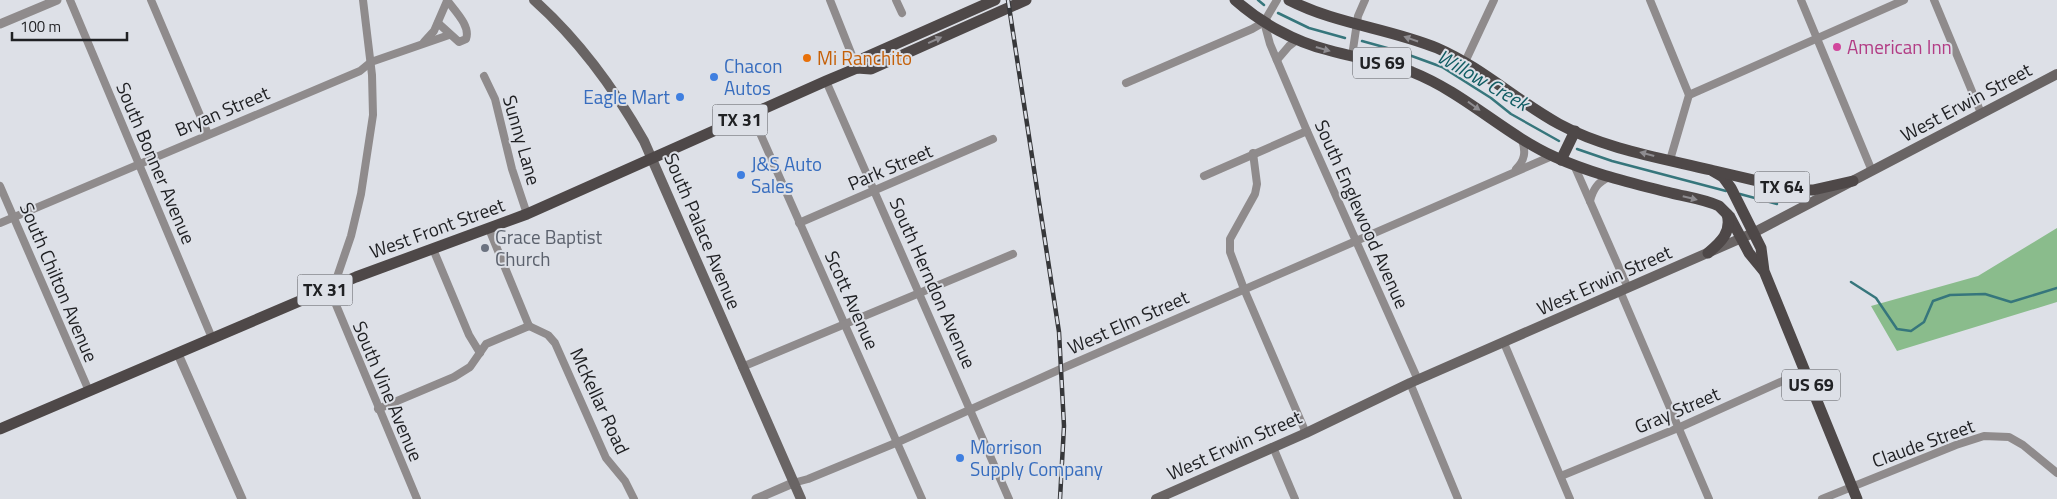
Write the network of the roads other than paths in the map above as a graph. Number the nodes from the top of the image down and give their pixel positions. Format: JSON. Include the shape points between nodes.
{"nodes":[{"id":1,"x":57,"y":0,"type":"edge"},
{"id":2,"x":70,"y":0,"type":"edge"},
{"id":3,"x":150,"y":0,"type":"edge"},
{"id":4,"x":363,"y":0,"type":"edge"},
{"id":5,"x":534,"y":0,"type":"edge"},
{"id":6,"x":830,"y":0,"type":"edge"},
{"id":7,"x":896,"y":0,"type":"edge"},
{"id":8,"x":995,"y":0,"type":"edge"},
{"id":9,"x":1026,"y":0,"type":"edge"},
{"id":10,"x":1235,"y":0,"type":"edge"},
{"id":11,"x":1277,"y":0,"type":"edge"},
{"id":12,"x":1289,"y":0,"type":"edge"},
{"id":13,"x":1364,"y":0,"type":"edge"},
{"id":14,"x":1494,"y":0,"type":"edge"},
{"id":15,"x":1650,"y":0,"type":"edge"},
{"id":16,"x":1801,"y":0,"type":"edge"},
{"id":17,"x":1904,"y":0,"type":"edge"},
{"id":18,"x":1934,"y":0,"type":"edge"},
{"id":19,"x":447,"y":1,"type":"edge"},
{"id":20,"x":902,"y":14,"type":"dead end"},
{"id":21,"x":1264,"y":22,"type":"junction"},
{"id":22,"x":438,"y":23,"type":"junction"},
{"id":23,"x":0,"y":24,"type":"edge"},
{"id":24,"x":1356,"y":24,"type":"junction"},
{"id":25,"x":449,"y":34,"type":"junction"},
{"id":26,"x":1816,"y":38,"type":"junction"},
{"id":27,"x":1298,"y":40,"type":"junction"},
{"id":28,"x":420,"y":45,"type":"junction"},
{"id":29,"x":1352,"y":56,"type":"junction"},
{"id":30,"x":1277,"y":60,"type":"junction"},
{"id":31,"x":371,"y":62,"type":"junction"},
{"id":32,"x":1464,"y":62,"type":"junction"},
{"id":33,"x":857,"y":68,"type":"junction"},
{"id":34,"x":2057,"y":74,"type":"edge"},
{"id":35,"x":484,"y":76,"type":"dead end"},
{"id":36,"x":826,"y":81,"type":"junction"},
{"id":37,"x":1126,"y":83,"type":"dead end"},
{"id":38,"x":1689,"y":95,"type":"junction"},
{"id":39,"x":1980,"y":113,"type":"junction"},
{"id":40,"x":752,"y":115,"type":"junction"},
{"id":41,"x":1307,"y":130,"type":"junction"},
{"id":42,"x":1575,"y":132,"type":"junction"},
{"id":43,"x":208,"y":134,"type":"junction"},
{"id":44,"x":993,"y":139,"type":"dead end"},
{"id":45,"x":1522,"y":140,"type":"junction"},
{"id":46,"x":1253,"y":154,"type":"junction"},
{"id":47,"x":653,"y":158,"type":"junction"},
{"id":48,"x":1556,"y":158,"type":"junction"},
{"id":49,"x":1670,"y":160,"type":"junction"},
{"id":50,"x":140,"y":164,"type":"junction"},
{"id":51,"x":1574,"y":165,"type":"junction"},
{"id":52,"x":1712,"y":170,"type":"junction"},
{"id":53,"x":1872,"y":171,"type":"junction"},
{"id":54,"x":1513,"y":172,"type":"junction"},
{"id":55,"x":1204,"y":176,"type":"dead end"},
{"id":56,"x":1609,"y":177,"type":"junction"},
{"id":57,"x":1853,"y":181,"type":"junction"},
{"id":58,"x":0,"y":186,"type":"edge"},
{"id":59,"x":875,"y":191,"type":"junction"},
{"id":60,"x":1590,"y":201,"type":"junction"},
{"id":61,"x":1726,"y":212,"type":"junction"},
{"id":62,"x":527,"y":214,"type":"junction"},
{"id":63,"x":13,"y":217,"type":"junction"},
{"id":64,"x":0,"y":223,"type":"edge"},
{"id":65,"x":799,"y":223,"type":"junction"},
{"id":66,"x":489,"y":229,"type":"junction"},
{"id":67,"x":1748,"y":235,"type":"junction"},
{"id":68,"x":1356,"y":240,"type":"junction"},
{"id":69,"x":432,"y":249,"type":"junction"},
{"id":70,"x":1708,"y":253,"type":"junction"},
{"id":71,"x":1014,"y":254,"type":"dead end"},
{"id":72,"x":335,"y":286,"type":"junction"},
{"id":73,"x":1244,"y":289,"type":"junction"},
{"id":74,"x":1624,"y":290,"type":"junction"},
{"id":75,"x":920,"y":293,"type":"junction"},
{"id":76,"x":845,"y":324,"type":"junction"},
{"id":77,"x":529,"y":326,"type":"junction"},
{"id":78,"x":212,"y":338,"type":"junction"},
{"id":79,"x":1504,"y":343,"type":"junction"},
{"id":80,"x":480,"y":353,"type":"junction"},
{"id":81,"x":178,"y":354,"type":"junction"},
{"id":82,"x":742,"y":367,"type":"junction"},
{"id":83,"x":1805,"y":371,"type":"junction"},
{"id":84,"x":1414,"y":382,"type":"junction"},
{"id":85,"x":89,"y":391,"type":"junction"},
{"id":86,"x":378,"y":409,"type":"junction"},
{"id":87,"x":970,"y":409,"type":"junction"},
{"id":88,"x":1678,"y":428,"type":"junction"},
{"id":89,"x":0,"y":429,"type":"edge"},
{"id":90,"x":1306,"y":432,"type":"junction"},
{"id":91,"x":898,"y":442,"type":"junction"},
{"id":92,"x":1273,"y":447,"type":"junction"},
{"id":93,"x":2057,"y":473,"type":"edge"},
{"id":94,"x":1560,"y":476,"type":"junction"},
{"id":95,"x":793,"y":483,"type":"junction"},
{"id":96,"x":1852,"y":486,"type":"junction"},
{"id":97,"x":1160,"y":498,"type":"edge"},
{"id":98,"x":1456,"y":498,"type":"edge"},
{"id":99,"x":242,"y":499,"type":"edge"},
{"id":100,"x":416,"y":499,"type":"edge"},
{"id":101,"x":634,"y":499,"type":"edge"},
{"id":102,"x":756,"y":499,"type":"edge"},
{"id":103,"x":801,"y":499,"type":"edge"},
{"id":104,"x":922,"y":499,"type":"edge"},
{"id":105,"x":1009,"y":499,"type":"edge"},
{"id":106,"x":1295,"y":499,"type":"edge"},
{"id":107,"x":1570,"y":499,"type":"edge"},
{"id":108,"x":1709,"y":499,"type":"edge"},
{"id":109,"x":1822,"y":499,"type":"edge"},
{"id":110,"x":1857,"y":499,"type":"edge"}],
"edges":[{"from":1,"to":23,"type":"street"},
{"from":2,"to":50,"type":"street","name":"South Bonner Avenue"},
{"from":3,"to":43,"type":"street"},
{"from":4,"to":31,"type":"street","name":"South Vine Avenue"},
{"from":5,"to":47,"type":"main road","name":"South Palace Avenue","via":[[574,38],[603,74]]},
{"from":6,"to":33,"type":"street"},
{"from":7,"to":20,"type":"street"},
{"from":8,"to":33,"type":"main road","name":"West Front Street","number":"TX 31","via":[[864,58]]},
{"from":33,"to":9,"type":"main road","name":"West Front Street","number":"TX 31","one_way":true,"via":[[870,69]]},
{"from":10,"to":21,"type":"main road","number":"US 69"},
{"from":11,"to":21,"type":"street"},
{"from":12,"to":24,"type":"main road","number":"US 69","via":[[1316,13]]},
{"from":13,"to":24,"type":"street"},
{"from":14,"to":32,"type":"street"},
{"from":15,"to":38,"type":"street"},
{"from":16,"to":26,"type":"street"},
{"from":17,"to":26,"type":"street"},
{"from":18,"to":39,"type":"street"},
{"from":19,"to":22,"type":"street"},
{"from":19,"to":25,"type":"street","via":[[468,33],[466,39],[459,42]]},
{"from":21,"to":27,"type":"main road","number":"US 69"},
{"from":21,"to":30,"type":"street","name":"South Englewood Avenue"},
{"from":21,"to":37,"type":"street"},
{"from":22,"to":25,"type":"street"},
{"from":22,"to":28,"type":"street"},
{"from":24,"to":29,"type":"street"},
{"from":32,"to":24,"type":"main road","number":"US 69","one_way":true,"via":[[1403,36]]},
{"from":25,"to":28,"type":"street","name":"Bryan Street"},
{"from":26,"to":38,"type":"street"},
{"from":26,"to":53,"type":"street"},
{"from":27,"to":29,"type":"main road","number":"US 69","one_way":true},
{"from":27,"to":30,"type":"street"},
{"from":28,"to":31,"type":"street","name":"Bryan Street"},
{"from":29,"to":45,"type":"main road","number":"US 69","one_way":true,"via":[[1397,67],[1430,80],[1458,95]]},
{"from":30,"to":41,"type":"street","name":"South Englewood Avenue"},
{"from":31,"to":43,"type":"street","name":"Bryan Street","via":[[360,71]]},
{"from":31,"to":72,"type":"street","name":"South Vine Avenue","via":[[374,104],[368,156],[354,223]]},
{"from":32,"to":42,"type":"main road","number":"US 69","via":[[1536,111]]},
{"from":33,"to":36,"type":"main road","name":"West Front Street","number":"TX 31"},
{"from":34,"to":39,"type":"main road","name":"West Erwin Street","number":"TX 64"},
{"from":35,"to":62,"type":"street","name":"Sunny Lane","via":[[495,99]]},
{"from":36,"to":40,"type":"main road","name":"West Front Street","number":"TX 31"},
{"from":36,"to":59,"type":"street","name":"South Herndon Avenue"},
{"from":38,"to":49,"type":"street"},
{"from":39,"to":53,"type":"main road","name":"West Erwin Street","number":"TX 64"},
{"from":40,"to":47,"type":"main road","name":"West Front Street","number":"TX 31"},
{"from":40,"to":65,"type":"street","name":"Scott Avenue"},
{"from":41,"to":46,"type":"street"},
{"from":41,"to":68,"type":"street","name":"South Englewood Avenue"},
{"from":42,"to":48,"type":"main road"},
{"from":49,"to":42,"type":"main road","number":"US 69","one_way":true},
{"from":43,"to":50,"type":"street","name":"Bryan Street"},
{"from":44,"to":59,"type":"street","name":"Park Street"},
{"from":45,"to":48,"type":"main road","number":"US 69"},
{"from":45,"to":54,"type":"street","via":[[1524,158]]},
{"from":46,"to":55,"type":"street"},
{"from":46,"to":73,"type":"street","via":[[1255,194],[1229,245]]},
{"from":47,"to":62,"type":"main road","name":"West Front Street","number":"TX 31"},
{"from":47,"to":82,"type":"main road","name":"South Palace Avenue"},
{"from":48,"to":51,"type":"main road","number":"US 69"},
{"from":48,"to":54,"type":"street","name":"West Elm Street"},
{"from":49,"to":52,"type":"main road","number":"US 69"},
{"from":50,"to":63,"type":"street","name":"Bryan Street"},
{"from":50,"to":78,"type":"street","name":"South Bonner Avenue"},
{"from":51,"to":56,"type":"main road","number":"US 69"},
{"from":51,"to":60,"type":"street"},
{"from":52,"to":57,"type":"main road","number":"TX 64","via":[[1796,190]]},
{"from":52,"to":67,"type":"main road","number":"US 69","via":[[1728,182]]},
{"from":53,"to":57,"type":"main road","name":"West Erwin Street","number":"TX 64"},
{"from":54,"to":68,"type":"street","name":"West Elm Street"},
{"from":56,"to":60,"type":"street","via":[[1599,182]]},
{"from":56,"to":61,"type":"main road","number":"US 69","one_way":true,"via":[[1716,205]]},
{"from":57,"to":67,"type":"main road","name":"West Erwin Street","number":"TX 64"},
{"from":58,"to":63,"type":"street","name":"South Chilton Avenue"},
{"from":59,"to":65,"type":"street","name":"Park Street"},
{"from":59,"to":75,"type":"street","name":"South Herndon Avenue"},
{"from":60,"to":74,"type":"street"},
{"from":61,"to":67,"type":"main road","number":"US 69"},
{"from":61,"to":70,"type":"main road","via":[[1726,233]]},
{"from":62,"to":66,"type":"main road","name":"West Front Street","number":"TX 31"},
{"from":63,"to":64,"type":"street","name":"Bryan Street"},
{"from":63,"to":85,"type":"street","name":"South Chilton Avenue"},
{"from":65,"to":76,"type":"street","name":"Scott Avenue"},
{"from":66,"to":69,"type":"main road","name":"West Front Street","number":"TX 31"},
{"from":66,"to":77,"type":"street"},
{"from":67,"to":70,"type":"main road","name":"West Erwin Street"},
{"from":67,"to":83,"type":"main road","number":"US 69","via":[[1761,248],[1764,271]]},
{"from":68,"to":73,"type":"street","name":"West Elm Street"},
{"from":68,"to":84,"type":"street","name":"South Englewood Avenue"},
{"from":69,"to":72,"type":"main road","name":"West Front Street","number":"TX 31"},
{"from":69,"to":80,"type":"street"},
{"from":70,"to":74,"type":"main road","name":"West Erwin Street"},
{"from":71,"to":75,"type":"street"},
{"from":72,"to":78,"type":"main road","name":"West Front Street","number":"TX 31"},
{"from":72,"to":86,"type":"street","name":"South Vine Avenue","via":[[335,306]]},
{"from":73,"to":87,"type":"street","name":"West Elm Street"},
{"from":73,"to":90,"type":"street"},
{"from":74,"to":79,"type":"main road","name":"West Erwin Street"},
{"from":74,"to":88,"type":"street"},
{"from":75,"to":76,"type":"street"},
{"from":75,"to":87,"type":"street","name":"South Herndon Avenue"},
{"from":76,"to":82,"type":"street"},
{"from":76,"to":91,"type":"street","name":"Scott Avenue"},
{"from":77,"to":80,"type":"street","via":[[486,344]]},
{"from":77,"to":101,"type":"street","name":"McKellar Road","via":[[548,334],[555,343],[606,458],[625,481]]},
{"from":78,"to":81,"type":"main road","name":"West Front Street","number":"TX 31"},
{"from":79,"to":84,"type":"main road","name":"West Erwin Street"},
{"from":79,"to":94,"type":"street"},
{"from":80,"to":86,"type":"street","via":[[470,367],[454,377]]},
{"from":81,"to":85,"type":"main road","name":"West Front Street","number":"TX 31"},
{"from":81,"to":99,"type":"street"},
{"from":82,"to":95,"type":"main road","name":"South Palace Avenue"},
{"from":83,"to":88,"type":"street","name":"Gray Street"},
{"from":83,"to":96,"type":"main road","number":"US 69"},
{"from":84,"to":90,"type":"main road","name":"West Erwin Street"},
{"from":84,"to":98,"type":"street","name":"South Englewood Avenue"},
{"from":85,"to":89,"type":"main road","name":"West Front Street","number":"TX 31"},
{"from":86,"to":100,"type":"street","name":"South Vine Avenue"},
{"from":87,"to":91,"type":"street","name":"West Elm Street"},
{"from":87,"to":105,"type":"street","name":"South Herndon Avenue"},
{"from":88,"to":94,"type":"street","name":"Gray Street"},
{"from":88,"to":108,"type":"street"},
{"from":90,"to":92,"type":"main road","name":"West Erwin Street"},
{"from":91,"to":95,"type":"street","name":"West Elm Street"},
{"from":91,"to":104,"type":"street","name":"Scott Avenue"},
{"from":92,"to":97,"type":"main road","name":"West Erwin Street"},
{"from":92,"to":106,"type":"street"},
{"from":93,"to":96,"type":"street","name":"Claude Street","via":[[2009,437],[1984,436]]},
{"from":94,"to":107,"type":"street"},
{"from":95,"to":102,"type":"street","name":"West Elm Street"},
{"from":95,"to":103,"type":"main road","name":"South Palace Avenue"},
{"from":96,"to":109,"type":"street","name":"Claude Street"},
{"from":96,"to":110,"type":"main road","number":"US 69"}]}
